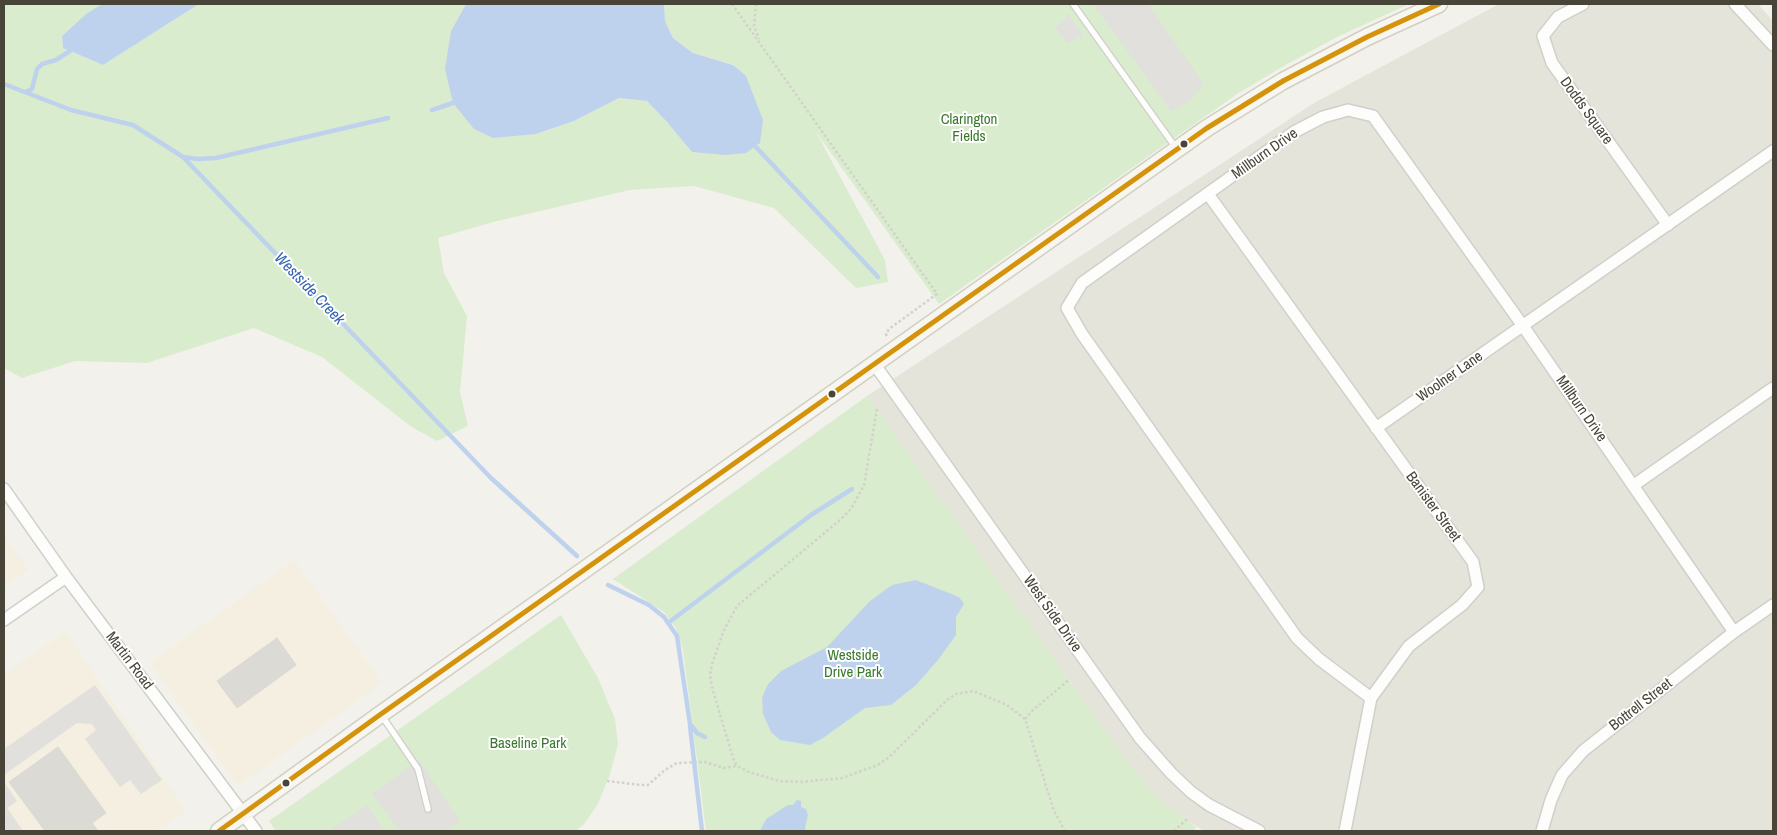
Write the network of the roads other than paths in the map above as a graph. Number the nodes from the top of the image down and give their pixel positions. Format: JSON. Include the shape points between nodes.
{"nodes":[{"id":1,"x":1073,"y":4,"type":"edge"},
{"id":2,"x":1439,"y":4,"type":"edge"},
{"id":3,"x":1584,"y":4,"type":"edge"},
{"id":4,"x":1735,"y":4,"type":"edge"},
{"id":5,"x":1773,"y":45,"type":"edge"},
{"id":6,"x":1178,"y":150,"type":"junction"},
{"id":7,"x":1773,"y":151,"type":"edge"},
{"id":8,"x":1208,"y":194,"type":"junction"},
{"id":9,"x":1668,"y":225,"type":"junction"},
{"id":10,"x":1523,"y":326,"type":"junction"},
{"id":11,"x":875,"y":365,"type":"junction"},
{"id":12,"x":1773,"y":388,"type":"edge"},
{"id":13,"x":1376,"y":428,"type":"junction"},
{"id":14,"x":1634,"y":485,"type":"junction"},
{"id":15,"x":4,"y":490,"type":"edge"},
{"id":16,"x":66,"y":577,"type":"junction"},
{"id":17,"x":1773,"y":605,"type":"edge"},
{"id":18,"x":4,"y":620,"type":"edge"},
{"id":19,"x":1734,"y":632,"type":"junction"},
{"id":20,"x":1371,"y":698,"type":"junction"},
{"id":21,"x":381,"y":714,"type":"junction"},
{"id":22,"x":428,"y":810,"type":"dead end"},
{"id":23,"x":243,"y":814,"type":"junction"},
{"id":24,"x":218,"y":831,"type":"edge"},
{"id":25,"x":256,"y":831,"type":"edge"},
{"id":26,"x":1259,"y":831,"type":"edge"},
{"id":27,"x":1345,"y":831,"type":"edge"},
{"id":28,"x":1542,"y":831,"type":"edge"}],
"edges":[{"from":1,"to":6,"type":"lane"},
{"from":2,"to":6,"type":"street","via":[[1283,81]]},
{"from":3,"to":9,"type":"street","name":"Dodds Square","via":[[1558,17],[1543,36],[1552,63]]},
{"from":4,"to":5,"type":"street"},
{"from":6,"to":11,"type":"street"},
{"from":7,"to":9,"type":"street"},
{"from":8,"to":10,"type":"street","name":"Millburn Drive","via":[[1294,132],[1323,118],[1348,110],[1373,116]]},
{"from":8,"to":13,"type":"street","name":"Banister Street"},
{"from":8,"to":20,"type":"street","name":"Millburn Drive","via":[[1082,284],[1067,308],[1082,334],[1297,638]]},
{"from":9,"to":10,"type":"street"},
{"from":10,"to":13,"type":"street","name":"Woolner Lane"},
{"from":10,"to":14,"type":"street","name":"Millburn Drive"},
{"from":11,"to":21,"type":"street"},
{"from":11,"to":26,"type":"street","name":"West Side Drive","via":[[1150,751],[1191,792]]},
{"from":12,"to":14,"type":"street"},
{"from":13,"to":20,"type":"street","name":"Banister Street","via":[[1473,562],[1478,587],[1462,605],[1409,646]]},
{"from":14,"to":19,"type":"street","name":"Millburn Drive"},
{"from":15,"to":16,"type":"street","name":"Martin Road"},
{"from":16,"to":18,"type":"street"},
{"from":16,"to":23,"type":"street","name":"Martin Road"},
{"from":17,"to":19,"type":"street","name":"Bottrell Street"},
{"from":19,"to":28,"type":"street","name":"Bottrell Street","via":[[1582,751],[1562,774]]},
{"from":20,"to":27,"type":"street","name":"Banister Street"},
{"from":21,"to":22,"type":"lane","via":[[418,769]]},
{"from":21,"to":23,"type":"street"},
{"from":23,"to":24,"type":"street"},
{"from":23,"to":25,"type":"street","name":"Martin Road"}]}
